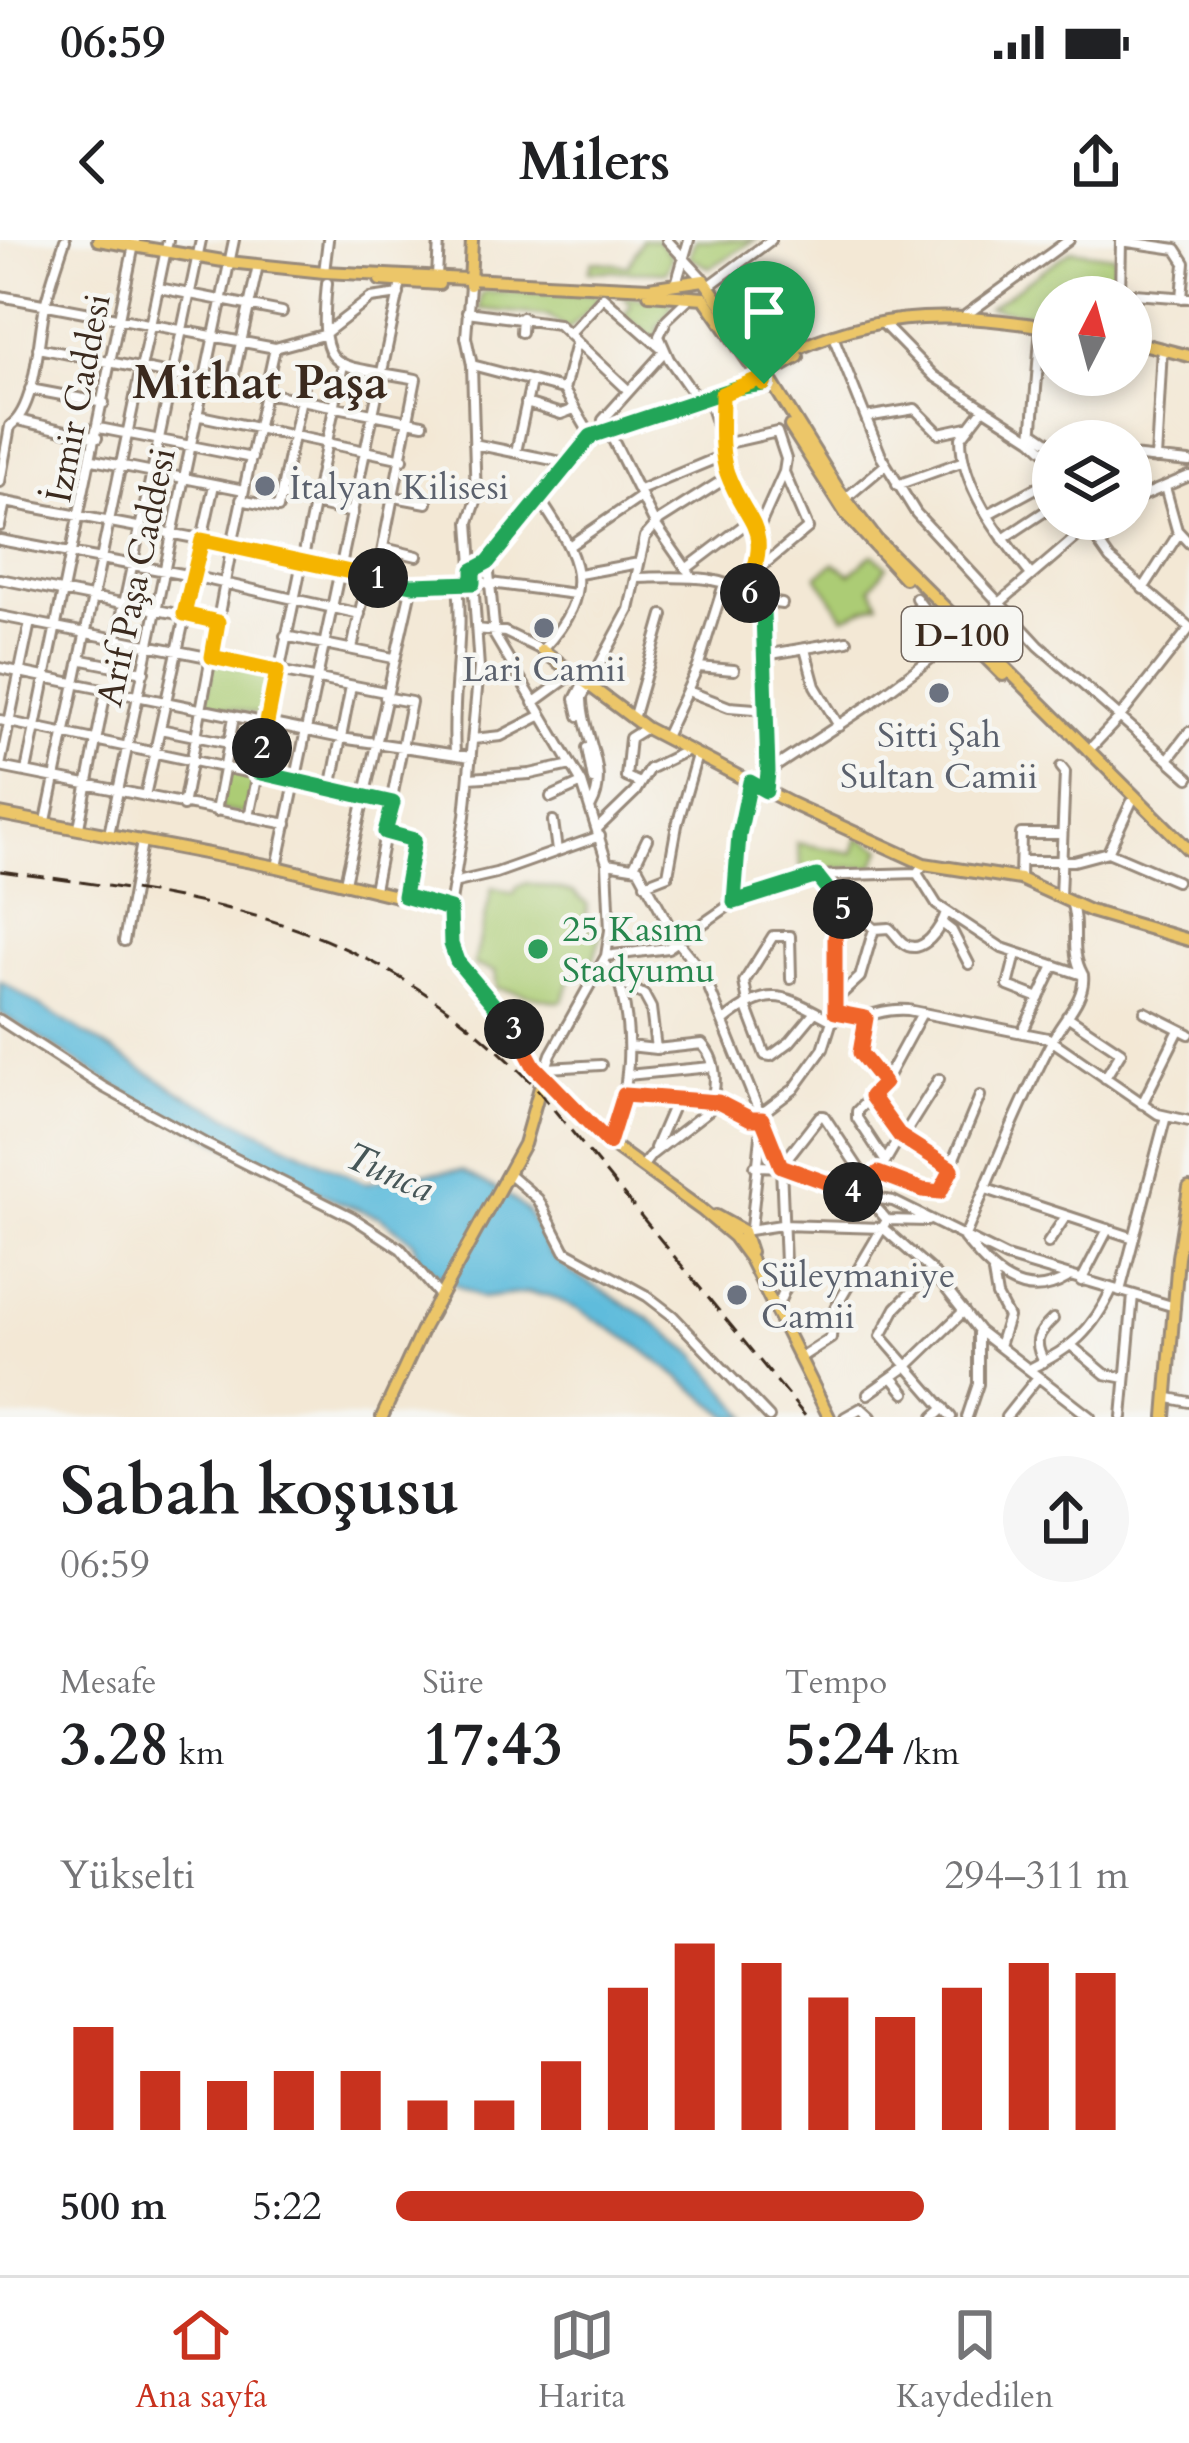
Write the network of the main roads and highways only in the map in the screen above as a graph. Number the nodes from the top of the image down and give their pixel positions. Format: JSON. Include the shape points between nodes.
{"nodes":[{"id":1,"x":98,"y":240,"type":"edge"},
{"id":2,"x":472,"y":240,"type":"edge"},
{"id":3,"x":107,"y":241,"type":"edge"},
{"id":4,"x":134,"y":243,"type":"edge"},
{"id":5,"x":167,"y":246,"type":"edge"},
{"id":6,"x":470,"y":282,"type":"junction"},
{"id":7,"x":706,"y":283,"type":"junction"},
{"id":8,"x":401,"y":284,"type":"junction"},
{"id":9,"x":678,"y":290,"type":"junction"},
{"id":10,"x":698,"y":297,"type":"junction"},
{"id":11,"x":884,"y":323,"type":"junction"},
{"id":12,"x":1032,"y":325,"type":"edge"},
{"id":13,"x":1032,"y":326,"type":"edge"},
{"id":14,"x":1152,"y":345,"type":"edge"},
{"id":15,"x":1189,"y":356,"type":"edge"},
{"id":16,"x":762,"y":375,"type":"junction"},
{"id":17,"x":542,"y":650,"type":"road end"},
{"id":18,"x":0,"y":814,"type":"edge"},
{"id":19,"x":1189,"y":850,"type":"edge"},
{"id":20,"x":1189,"y":860,"type":"edge"},
{"id":21,"x":1189,"y":940,"type":"edge"},
{"id":22,"x":545,"y":1072,"type":"junction"},
{"id":23,"x":1189,"y":1188,"type":"edge"},
{"id":24,"x":1186,"y":1222,"type":"edge"},
{"id":25,"x":1184,"y":1251,"type":"edge"},
{"id":26,"x":1174,"y":1307,"type":"junction"},
{"id":27,"x":1189,"y":1315,"type":"edge"},
{"id":28,"x":382,"y":1417,"type":"edge"},
{"id":29,"x":829,"y":1417,"type":"edge"},
{"id":30,"x":1165,"y":1417,"type":"edge"}],
"edges":[{"from":1,"to":3,"type":"main road"},
{"from":2,"to":6,"type":"main road"},
{"from":3,"to":4,"type":"main road"},
{"from":4,"to":5,"type":"main road"},
{"from":5,"to":8,"type":"main road"},
{"from":6,"to":8,"type":"main road"},
{"from":6,"to":8,"type":"main road"},
{"from":6,"to":9,"type":"main road"},
{"from":7,"to":9,"type":"main road"},
{"from":7,"to":10,"type":"main road"},
{"from":7,"to":16,"type":"main road","number":"D-100"},
{"from":9,"to":10,"type":"main road"},
{"from":10,"to":16,"type":"main road","number":"D-100"},
{"from":11,"to":12,"type":"main road","via":[[966,315]]},
{"from":11,"to":13,"type":"main road"},
{"from":11,"to":16,"type":"main road"},
{"from":14,"to":15,"type":"main road"},
{"from":16,"to":19,"type":"main road","number":"D-100","via":[[887,550]]},
{"from":16,"to":20,"type":"main road","number":"D-100","via":[[873,547]]},
{"from":17,"to":21,"type":"main road","via":[[664,739],[921,869],[1019,879]]},
{"from":18,"to":22,"type":"main road","via":[[450,909],[457,961]]},
{"from":22,"to":28,"type":"main road","via":[[524,1144]]},
{"from":22,"to":29,"type":"main road","via":[[609,1143],[739,1231]]},
{"from":23,"to":24,"type":"main road"},
{"from":24,"to":25,"type":"main road"},
{"from":25,"to":26,"type":"main road"},
{"from":26,"to":27,"type":"main road"},
{"from":26,"to":30,"type":"main road"}]}
